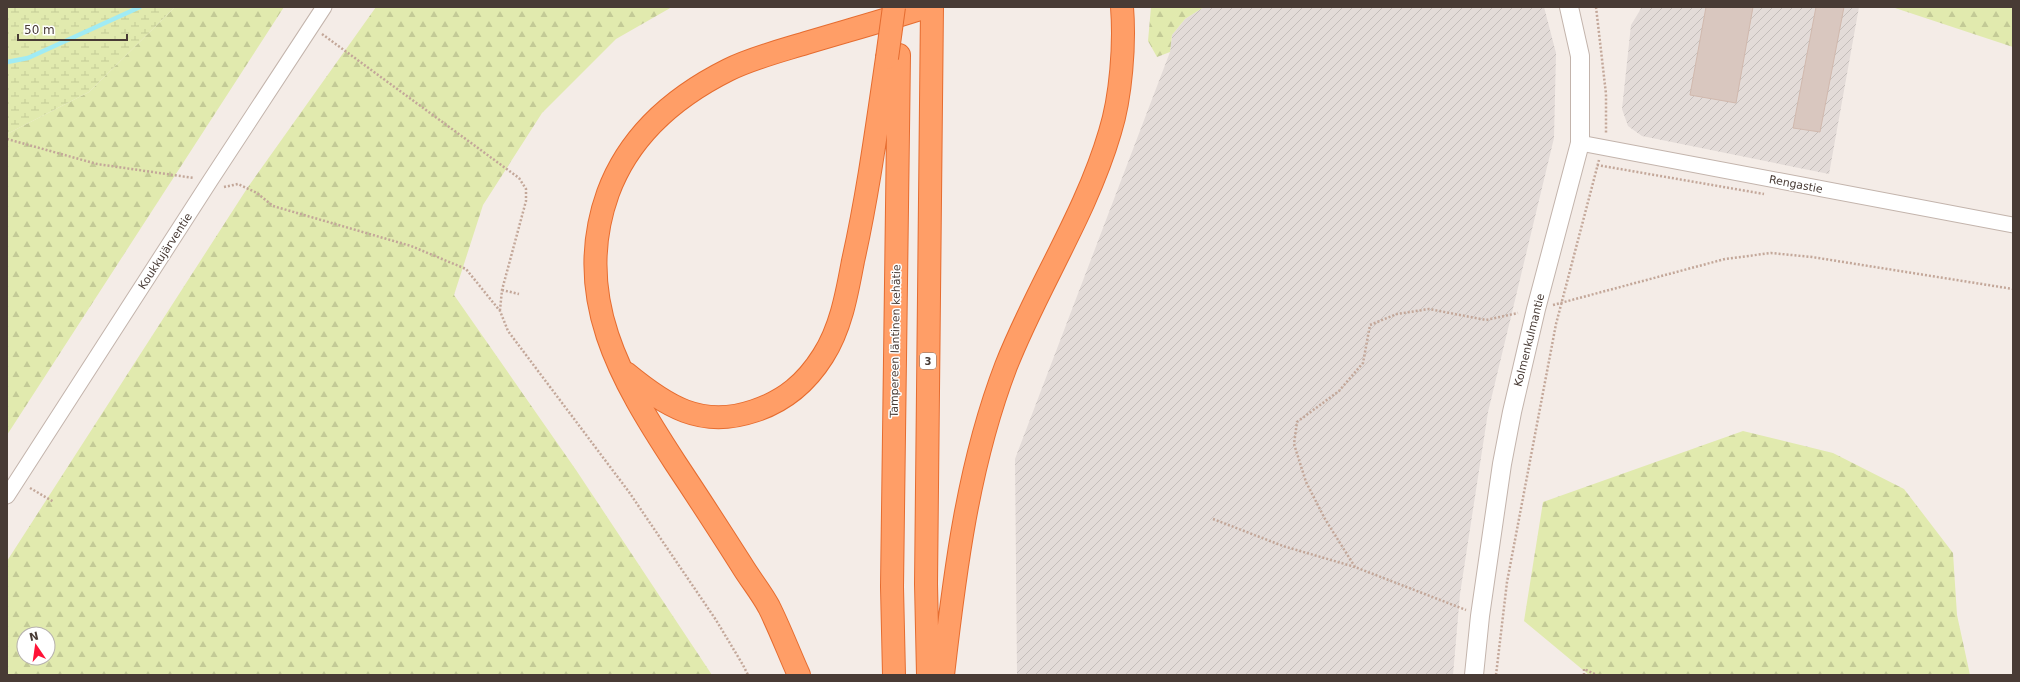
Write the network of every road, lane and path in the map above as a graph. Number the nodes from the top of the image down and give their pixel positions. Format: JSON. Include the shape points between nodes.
{"nodes":[{"id":1,"x":324,"y":7,"type":"edge"},
{"id":2,"x":894,"y":7,"type":"edge"},
{"id":3,"x":898,"y":7,"type":"edge"},
{"id":4,"x":926,"y":7,"type":"edge"},
{"id":5,"x":932,"y":7,"type":"edge"},
{"id":6,"x":1122,"y":7,"type":"edge"},
{"id":7,"x":1569,"y":7,"type":"edge"},
{"id":8,"x":1596,"y":7,"type":"edge"},
{"id":9,"x":312,"y":26,"type":"junction"},
{"id":10,"x":893,"y":57,"type":"junction"},
{"id":11,"x":7,"y":138,"type":"edge"},
{"id":12,"x":1580,"y":142,"type":"junction"},
{"id":13,"x":1603,"y":147,"type":"junction"},
{"id":14,"x":210,"y":181,"type":"junction"},
{"id":15,"x":2013,"y":225,"type":"edge"},
{"id":16,"x":2013,"y":289,"type":"edge"},
{"id":17,"x":502,"y":290,"type":"junction"},
{"id":18,"x":519,"y":294,"type":"dead end"},
{"id":19,"x":1561,"y":303,"type":"junction"},
{"id":20,"x":1536,"y":309,"type":"junction"},
{"id":21,"x":500,"y":311,"type":"junction"},
{"id":22,"x":619,"y":367,"type":"junction"},
{"id":23,"x":17,"y":480,"type":"junction"},
{"id":24,"x":7,"y":496,"type":"edge"},
{"id":25,"x":54,"y":502,"type":"dead end"},
{"id":26,"x":1213,"y":519,"type":"dead end"},
{"id":27,"x":1355,"y":567,"type":"junction"},
{"id":28,"x":1480,"y":616,"type":"junction"},
{"id":29,"x":748,"y":675,"type":"edge"},
{"id":30,"x":799,"y":675,"type":"edge"},
{"id":31,"x":894,"y":675,"type":"edge"},
{"id":32,"x":928,"y":675,"type":"edge"},
{"id":33,"x":943,"y":675,"type":"edge"},
{"id":34,"x":1474,"y":675,"type":"edge"},
{"id":35,"x":1496,"y":675,"type":"edge"},
{"id":36,"x":1584,"y":675,"type":"edge"},
{"id":37,"x":1597,"y":675,"type":"edge"}],
"edges":[{"from":1,"to":9,"type":"street","name":"Koukkujärventie"},
{"from":2,"to":10,"type":"highway","bridge":true},
{"from":3,"to":10,"type":"highway","name":"Tampereen läntinen kehätie"},
{"from":4,"to":22,"type":"highway","via":[[766,55],[729,69],[677,101],[637,140],[611,187],[597,230],[595,251],[601,315]]},
{"from":5,"to":32,"type":"highway","number":"3","via":[[926,584]]},
{"from":6,"to":33,"type":"highway","via":[[1117,103],[1110,132],[1091,183],[1006,367],[976,464],[960,546]]},
{"from":7,"to":12,"type":"street","name":"Kolmenkulmantie","via":[[1580,56]]},
{"from":8,"to":13,"type":"path","via":[[1608,129]]},
{"from":9,"to":14,"type":"street","name":"Koukkujärventie"},
{"from":9,"to":17,"type":"path","via":[[519,178],[526,189],[526,202]]},
{"from":10,"to":22,"type":"highway","via":[[846,295],[836,330],[823,355],[800,385],[780,401],[763,408],[742,416],[714,418],[695,416],[675,408],[655,396]]},
{"from":10,"to":31,"type":"highway","name":"Tampereen läntinen kehätie"},
{"from":11,"to":14,"type":"path","via":[[97,164]]},
{"from":12,"to":13,"type":"street","name":"Rengastie"},
{"from":12,"to":20,"type":"street","name":"Kolmenkulmantie"},
{"from":13,"to":15,"type":"street","name":"Rengastie"},
{"from":13,"to":19,"type":"path"},
{"from":14,"to":21,"type":"path","via":[[225,187],[238,184],[257,193],[273,206],[411,246],[466,269]]},
{"from":14,"to":23,"type":"street","name":"Koukkujärventie"},
{"from":16,"to":19,"type":"path","via":[[1812,257],[1771,253],[1725,259]]},
{"from":17,"to":18,"type":"path"},
{"from":17,"to":21,"type":"path"},
{"from":19,"to":20,"type":"path"},
{"from":19,"to":35,"type":"path","via":[[1507,582]]},
{"from":20,"to":27,"type":"path","via":[[1486,320],[1429,309],[1397,314],[1370,324],[1363,363],[1339,391],[1297,422],[1294,444],[1306,482],[1325,519]]},
{"from":20,"to":28,"type":"street","name":"Kolmenkulmantie","via":[[1502,464]]},
{"from":21,"to":29,"type":"path","via":[[508,331],[629,492],[716,620]]},
{"from":22,"to":30,"type":"highway","via":[[642,411],[769,607]]},
{"from":23,"to":24,"type":"street","name":"Koukkujärventie"},
{"from":23,"to":25,"type":"path"},
{"from":26,"to":27,"type":"path","via":[[1283,546]]},
{"from":27,"to":28,"type":"path"},
{"from":28,"to":34,"type":"street","name":"Kolmenkulmantie"},
{"from":36,"to":37,"type":"path","via":[[1584,669]]}]}
